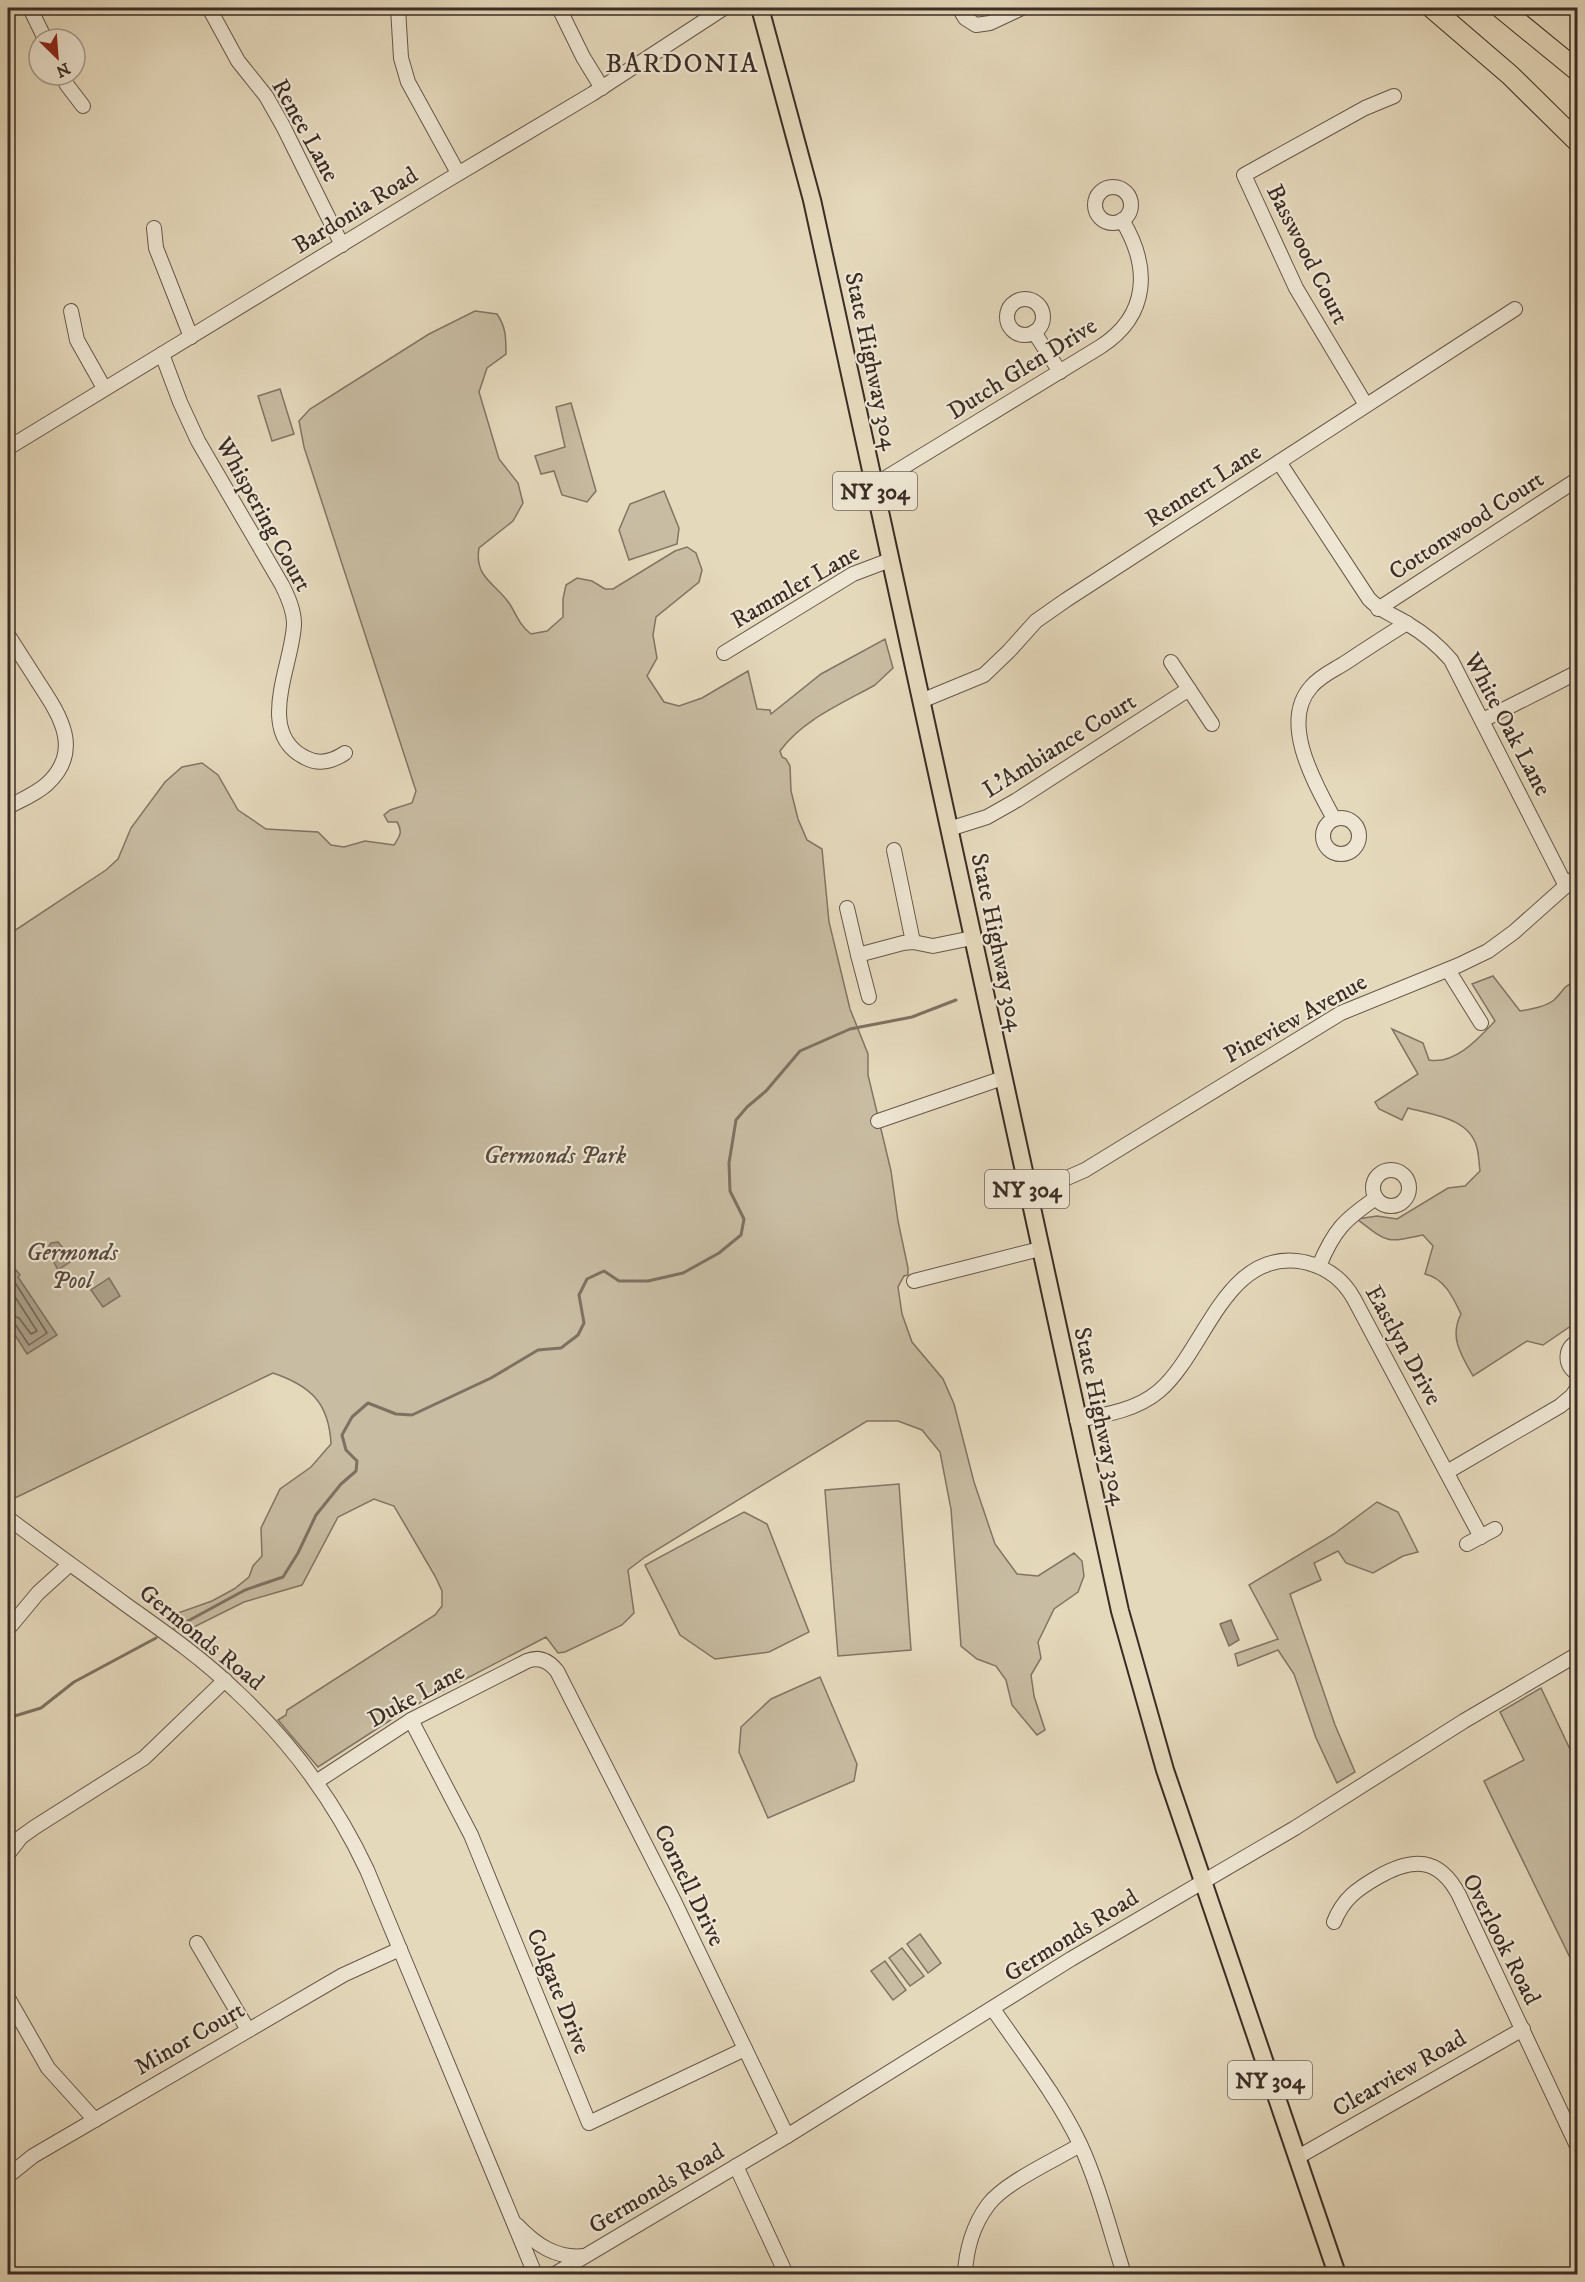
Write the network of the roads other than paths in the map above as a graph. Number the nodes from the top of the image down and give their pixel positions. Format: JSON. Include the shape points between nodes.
{"nodes":[{"id":1,"x":30,"y":8,"type":"edge"},
{"id":2,"x":209,"y":8,"type":"edge"},
{"id":3,"x":398,"y":8,"type":"edge"},
{"id":4,"x":559,"y":8,"type":"edge"},
{"id":5,"x":724,"y":8,"type":"edge"},
{"id":6,"x":760,"y":8,"type":"edge"},
{"id":7,"x":959,"y":8,"type":"edge"},
{"id":8,"x":1022,"y":8,"type":"edge"},
{"id":9,"x":1432,"y":8,"type":"edge"},
{"id":10,"x":1502,"y":8,"type":"edge"},
{"id":11,"x":39,"y":27,"type":"edge"},
{"id":12,"x":1578,"y":71,"type":"edge"},
{"id":13,"x":68,"y":87,"type":"edge"},
{"id":14,"x":602,"y":88,"type":"junction"},
{"id":15,"x":1394,"y":96,"type":"dead end"},
{"id":16,"x":83,"y":106,"type":"dead end"},
{"id":17,"x":1578,"y":142,"type":"edge"},
{"id":18,"x":458,"y":173,"type":"junction"},
{"id":19,"x":1122,"y":220,"type":"dead end"},
{"id":20,"x":154,"y":228,"type":"dead end"},
{"id":21,"x":342,"y":245,"type":"junction"},
{"id":22,"x":1515,"y":309,"type":"dead end"},
{"id":23,"x":71,"y":311,"type":"dead end"},
{"id":24,"x":1034,"y":332,"type":"dead end"},
{"id":25,"x":191,"y":337,"type":"junction"},
{"id":26,"x":162,"y":354,"type":"junction"},
{"id":27,"x":1060,"y":372,"type":"junction"},
{"id":28,"x":104,"y":388,"type":"junction"},
{"id":29,"x":1366,"y":405,"type":"junction"},
{"id":30,"x":8,"y":448,"type":"edge"},
{"id":31,"x":1279,"y":462,"type":"junction"},
{"id":32,"x":1578,"y":479,"type":"edge"},
{"id":33,"x":874,"y":485,"type":"junction"},
{"id":34,"x":890,"y":560,"type":"junction"},
{"id":35,"x":1378,"y":609,"type":"junction"},
{"id":36,"x":1407,"y":623,"type":"junction"},
{"id":37,"x":8,"y":635,"type":"edge"},
{"id":38,"x":724,"y":653,"type":"dead end"},
{"id":39,"x":1171,"y":662,"type":"dead end"},
{"id":40,"x":1578,"y":672,"type":"edge"},
{"id":41,"x":1189,"y":689,"type":"junction"},
{"id":42,"x":921,"y":701,"type":"junction"},
{"id":43,"x":1483,"y":720,"type":"junction"},
{"id":44,"x":1212,"y":724,"type":"dead end"},
{"id":45,"x":345,"y":753,"type":"dead end"},
{"id":46,"x":8,"y":807,"type":"edge"},
{"id":47,"x":1334,"y":819,"type":"dead end"},
{"id":48,"x":949,"y":829,"type":"junction"},
{"id":49,"x":894,"y":850,"type":"dead end"},
{"id":50,"x":1578,"y":875,"type":"edge"},
{"id":51,"x":1566,"y":886,"type":"junction"},
{"id":52,"x":847,"y":908,"type":"dead end"},
{"id":53,"x":972,"y":938,"type":"junction"},
{"id":54,"x":913,"y":942,"type":"junction"},
{"id":55,"x":858,"y":956,"type":"junction"},
{"id":56,"x":1448,"y":970,"type":"junction"},
{"id":57,"x":869,"y":997,"type":"dead end"},
{"id":58,"x":1481,"y":1023,"type":"dead end"},
{"id":59,"x":1003,"y":1078,"type":"junction"},
{"id":60,"x":878,"y":1120,"type":"dead end"},
{"id":61,"x":1027,"y":1190,"type":"junction"},
{"id":62,"x":1376,"y":1198,"type":"dead end"},
{"id":63,"x":1040,"y":1249,"type":"junction"},
{"id":64,"x":1319,"y":1266,"type":"junction"},
{"id":65,"x":914,"y":1281,"type":"dead end"},
{"id":66,"x":1578,"y":1341,"type":"edge"},
{"id":67,"x":1578,"y":1374,"type":"edge"},
{"id":68,"x":1578,"y":1387,"type":"edge"},
{"id":69,"x":1077,"y":1420,"type":"junction"},
{"id":70,"x":1447,"y":1472,"type":"junction"},
{"id":71,"x":8,"y":1518,"type":"edge"},
{"id":72,"x":1495,"y":1529,"type":"dead end"},
{"id":73,"x":1481,"y":1537,"type":"junction"},
{"id":74,"x":1467,"y":1544,"type":"dead end"},
{"id":75,"x":70,"y":1564,"type":"junction"},
{"id":76,"x":8,"y":1629,"type":"edge"},
{"id":77,"x":1578,"y":1654,"type":"edge"},
{"id":78,"x":543,"y":1660,"type":"joint"},
{"id":79,"x":225,"y":1680,"type":"junction"},
{"id":80,"x":411,"y":1720,"type":"junction"},
{"id":81,"x":316,"y":1782,"type":"junction"},
{"id":82,"x":8,"y":1854,"type":"edge"},
{"id":83,"x":1203,"y":1882,"type":"junction"},
{"id":84,"x":1334,"y":1922,"type":"dead end"},
{"id":85,"x":196,"y":1943,"type":"dead end"},
{"id":86,"x":400,"y":1949,"type":"junction"},
{"id":87,"x":8,"y":1998,"type":"edge"},
{"id":88,"x":993,"y":2009,"type":"junction"},
{"id":89,"x":1522,"y":2029,"type":"junction"},
{"id":90,"x":248,"y":2030,"type":"junction"},
{"id":91,"x":745,"y":2049,"type":"junction"},
{"id":92,"x":95,"y":2120,"type":"junction"},
{"id":93,"x":787,"y":2136,"type":"junction"},
{"id":94,"x":1080,"y":2145,"type":"junction"},
{"id":95,"x":1578,"y":2148,"type":"edge"},
{"id":96,"x":1298,"y":2157,"type":"junction"},
{"id":97,"x":736,"y":2166,"type":"junction"},
{"id":98,"x":8,"y":2176,"type":"edge"},
{"id":99,"x":510,"y":2216,"type":"junction"},
{"id":100,"x":588,"y":2254,"type":"junction"},
{"id":101,"x":535,"y":2274,"type":"edge"},
{"id":102,"x":555,"y":2274,"type":"edge"},
{"id":103,"x":786,"y":2274,"type":"edge"},
{"id":104,"x":965,"y":2274,"type":"edge"},
{"id":105,"x":1124,"y":2274,"type":"edge"},
{"id":106,"x":1337,"y":2274,"type":"edge"}],
"edges":[{"from":1,"to":11,"type":"street"},
{"from":2,"to":21,"type":"street","name":"Renee Lane","via":[[238,61],[266,96],[283,126]]},
{"from":3,"to":18,"type":"street","via":[[401,58],[408,82]]},
{"from":4,"to":14,"type":"street"},
{"from":5,"to":14,"type":"street","name":"Bardonia Road"},
{"from":6,"to":33,"type":"main road","name":"State Highway 304","number":"NY 304","via":[[810,191]]},
{"from":7,"to":8,"type":"street","via":[[976,25]]},
{"from":9,"to":17,"type":"highway","via":[[1510,75]]},
{"from":10,"to":12,"type":"highway"},
{"from":13,"to":16,"type":"street"},
{"from":14,"to":18,"type":"street","name":"Bardonia Road"},
{"from":15,"to":29,"type":"street","name":"Basswood Court","via":[[1244,175],[1296,288]]},
{"from":18,"to":21,"type":"street","name":"Bardonia Road"},
{"from":19,"to":27,"type":"street","name":"Dutch Glen Drive","via":[[1140,261],[1142,278],[1137,304],[1115,336]]},
{"from":20,"to":25,"type":"street","via":[[156,248]]},
{"from":21,"to":25,"type":"street","name":"Bardonia Road"},
{"from":22,"to":29,"type":"street","name":"Rennert Lane"},
{"from":23,"to":28,"type":"street","via":[[77,340]]},
{"from":24,"to":27,"type":"street"},
{"from":25,"to":26,"type":"street","name":"Bardonia Road"},
{"from":26,"to":28,"type":"street","name":"Bardonia Road"},
{"from":26,"to":45,"type":"street","name":"Whispering Court","via":[[198,441],[292,608],[293,634],[278,704],[284,734],[296,752],[308,759],[327,761]]},
{"from":27,"to":33,"type":"street","name":"Dutch Glen Drive"},
{"from":28,"to":30,"type":"street","name":"Bardonia Road"},
{"from":29,"to":31,"type":"street","name":"Rennert Lane"},
{"from":31,"to":35,"type":"street","name":"White Oak Lane"},
{"from":31,"to":42,"type":"street","name":"Rennert Lane","via":[[1036,621],[984,675]]},
{"from":32,"to":35,"type":"street","name":"Cottonwood Court"},
{"from":33,"to":34,"type":"main road","name":"State Highway 304","number":"NY 304"},
{"from":34,"to":38,"type":"street","name":"Rammler Lane","via":[[853,574]]},
{"from":34,"to":42,"type":"main road","name":"State Highway 304","number":"NY 304"},
{"from":35,"to":36,"type":"street","name":"White Oak Lane"},
{"from":36,"to":43,"type":"street","name":"White Oak Lane","via":[[1436,643],[1451,660]]},
{"from":36,"to":47,"type":"street","via":[[1322,678],[1304,698],[1300,728],[1304,755]]},
{"from":37,"to":46,"type":"street","via":[[61,718],[66,742],[62,762],[52,779]]},
{"from":39,"to":41,"type":"street"},
{"from":40,"to":43,"type":"street"},
{"from":41,"to":44,"type":"street"},
{"from":41,"to":48,"type":"street","name":"L'Ambiance Court","via":[[1017,801],[987,817]]},
{"from":42,"to":48,"type":"main road","name":"State Highway 304","number":"NY 304"},
{"from":43,"to":51,"type":"street","name":"White Oak Lane"},
{"from":48,"to":53,"type":"main road","name":"State Highway 304","number":"NY 304"},
{"from":49,"to":54,"type":"street"},
{"from":50,"to":51,"type":"street","name":"Pineview Avenue"},
{"from":51,"to":56,"type":"street","name":"Pineview Avenue","via":[[1506,939]]},
{"from":52,"to":55,"type":"street"},
{"from":53,"to":54,"type":"street","via":[[933,946]]},
{"from":53,"to":59,"type":"main road","name":"State Highway 304","number":"NY 304"},
{"from":54,"to":55,"type":"street"},
{"from":55,"to":57,"type":"street"},
{"from":56,"to":58,"type":"street"},
{"from":56,"to":61,"type":"street","name":"Pineview Avenue","via":[[1341,1013],[1084,1170]]},
{"from":59,"to":60,"type":"street"},
{"from":59,"to":61,"type":"main road","name":"State Highway 304","number":"NY 304"},
{"from":61,"to":63,"type":"main road","name":"State Highway 304","number":"NY 304"},
{"from":62,"to":64,"type":"street","via":[[1337,1229]]},
{"from":63,"to":65,"type":"street"},
{"from":63,"to":69,"type":"main road","name":"State Highway 304","number":"NY 304"},
{"from":64,"to":69,"type":"street","name":"Eastlyn Drive","via":[[1280,1262],[1249,1274],[1230,1292],[1158,1392],[1130,1407]]},
{"from":64,"to":70,"type":"street","name":"Eastlyn Drive","via":[[1341,1281],[1354,1299]]},
{"from":66,"to":67,"type":"street","via":[[1567,1356],[1569,1366]]},
{"from":68,"to":70,"type":"street","via":[[1560,1406]]},
{"from":69,"to":83,"type":"main road","name":"State Highway 304","number":"NY 304","via":[[1134,1662]]},
{"from":70,"to":73,"type":"street","name":"Eastlyn Drive"},
{"from":71,"to":75,"type":"street","name":"Germonds Road"},
{"from":72,"to":73,"type":"street"},
{"from":73,"to":74,"type":"street"},
{"from":75,"to":76,"type":"street"},
{"from":75,"to":79,"type":"street","name":"Germonds Road"},
{"from":77,"to":83,"type":"street","name":"Germonds Road"},
{"from":78,"to":80,"type":"street","name":"Duke Lane","via":[[527,1661]]},
{"from":78,"to":91,"type":"street","name":"Cornell Drive","via":[[557,1671]]},
{"from":79,"to":81,"type":"street","name":"Germonds Road","via":[[266,1721]]},
{"from":79,"to":82,"type":"street","via":[[151,1753],[35,1827]]},
{"from":80,"to":81,"type":"street","name":"Duke Lane"},
{"from":80,"to":91,"type":"street","name":"Colgate Drive","via":[[471,1835],[589,2123]]},
{"from":81,"to":86,"type":"street","name":"Germonds Road","via":[[359,1853]]},
{"from":83,"to":88,"type":"street","name":"Germonds Road"},
{"from":83,"to":96,"type":"main road","number":"NY 304"},
{"from":84,"to":89,"type":"street","name":"Overlook Road","via":[[1350,1895],[1395,1868],[1417,1863],[1436,1868],[1455,1887]]},
{"from":85,"to":90,"type":"street"},
{"from":86,"to":90,"type":"street","name":"Minor Court","via":[[343,1975]]},
{"from":86,"to":99,"type":"street","name":"Germonds Road"},
{"from":87,"to":92,"type":"street","via":[[48,2068]]},
{"from":88,"to":93,"type":"street","name":"Germonds Road"},
{"from":88,"to":94,"type":"street"},
{"from":89,"to":95,"type":"street","name":"Overlook Road"},
{"from":89,"to":96,"type":"street","name":"Clearview Road"},
{"from":90,"to":92,"type":"street","name":"Minor Court"},
{"from":91,"to":93,"type":"street","name":"Cornell Drive"},
{"from":92,"to":98,"type":"street","name":"Minor Court","via":[[27,2160]]},
{"from":93,"to":97,"type":"street","name":"Germonds Road"},
{"from":94,"to":104,"type":"street","via":[[1007,2188],[988,2204],[976,2225]]},
{"from":94,"to":105,"type":"street"},
{"from":96,"to":106,"type":"main road","number":"NY 304"},
{"from":97,"to":100,"type":"street","name":"Germonds Road"},
{"from":97,"to":103,"type":"street"},
{"from":99,"to":100,"type":"street","name":"Germonds Road","via":[[546,2249],[570,2256]]},
{"from":99,"to":101,"type":"street","name":"Germonds Road"},
{"from":100,"to":102,"type":"street","name":"Germonds Road"}]}
